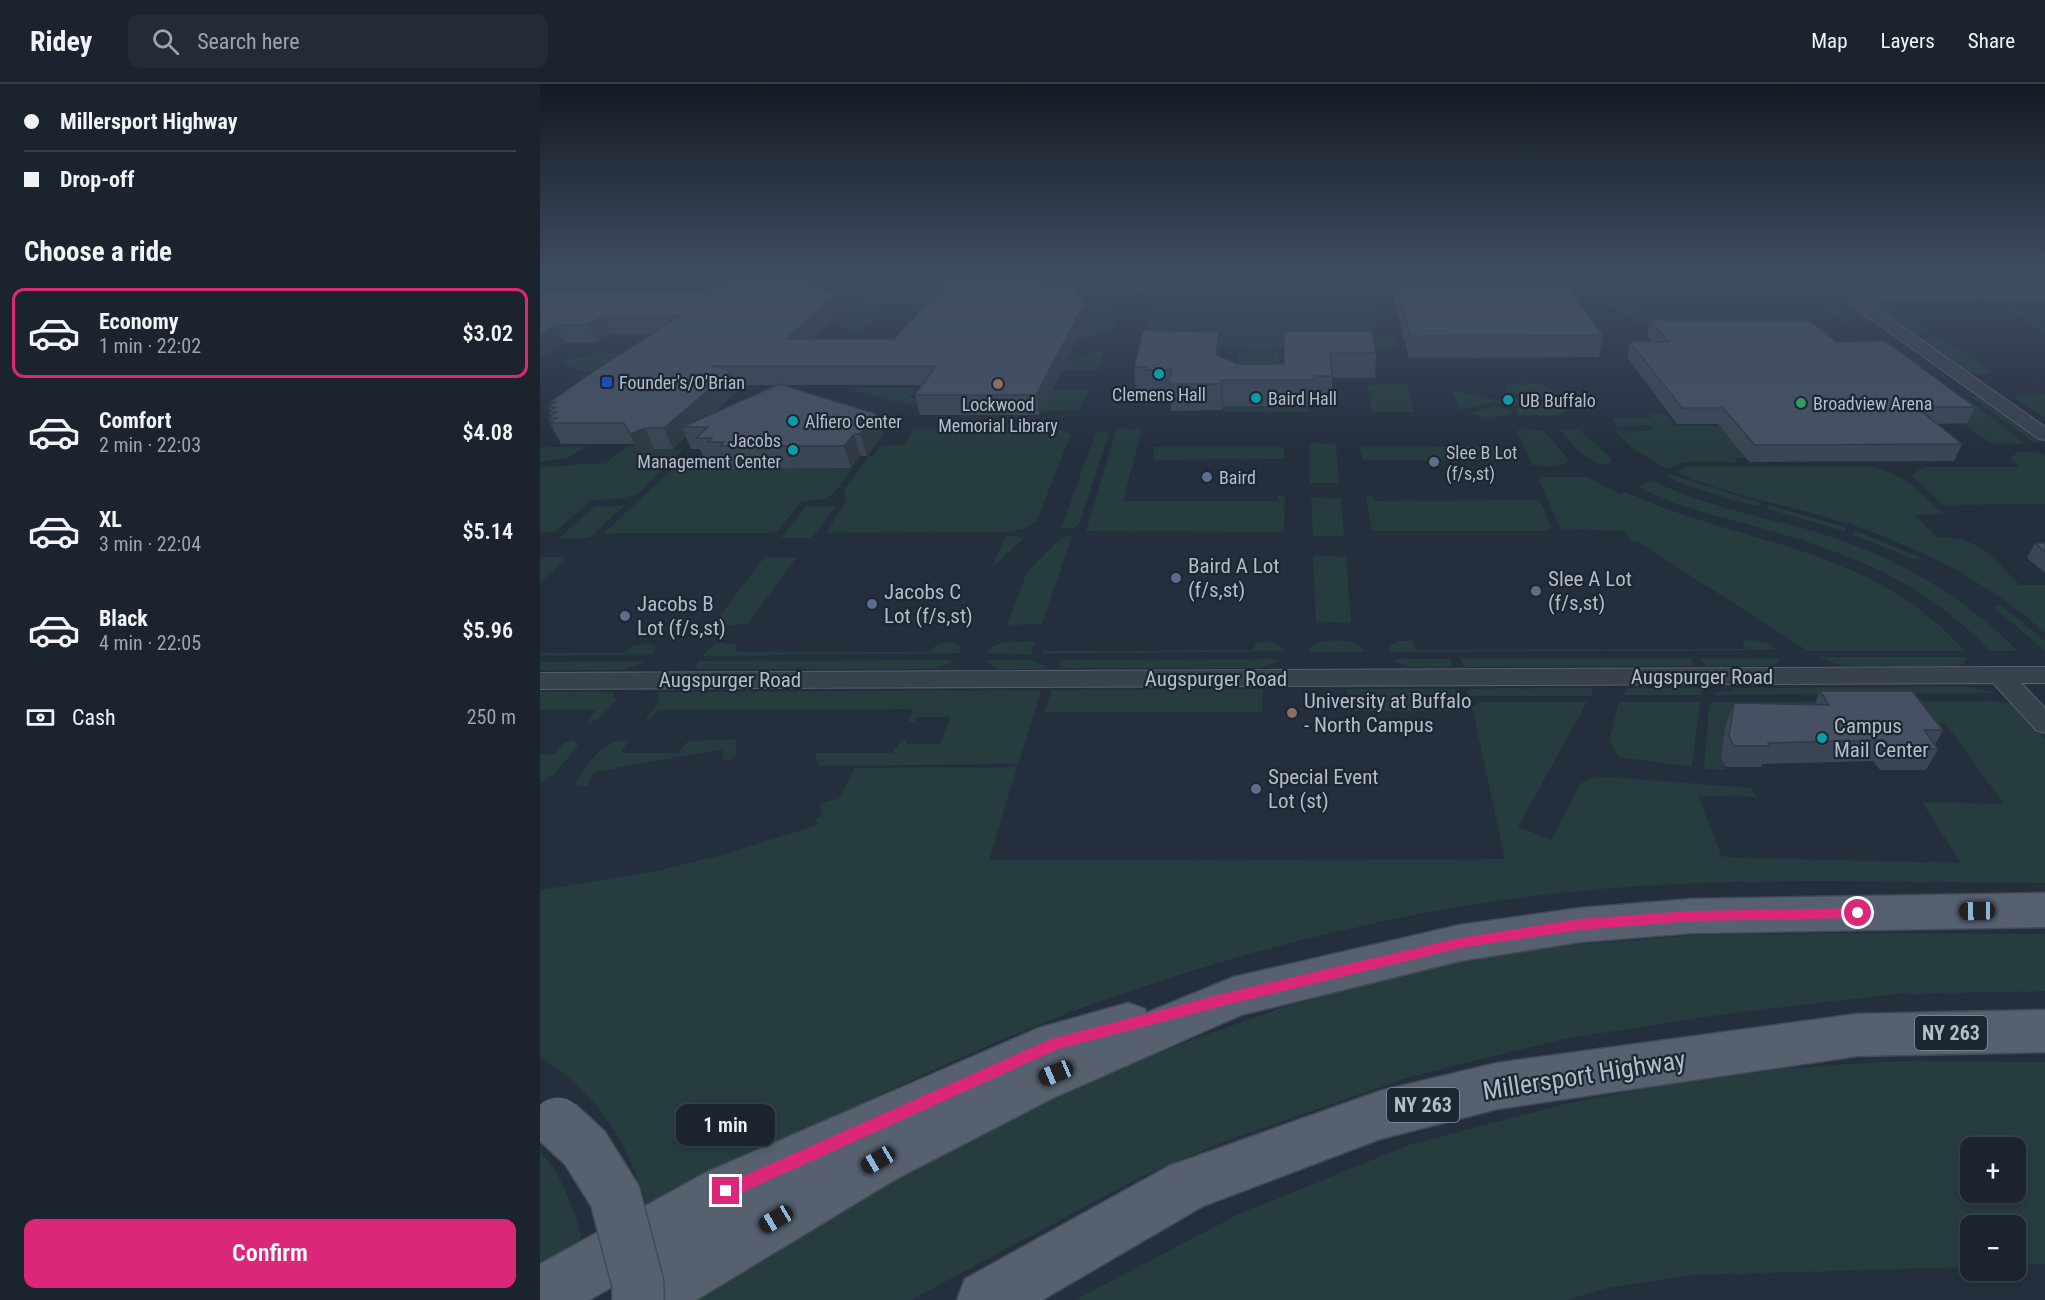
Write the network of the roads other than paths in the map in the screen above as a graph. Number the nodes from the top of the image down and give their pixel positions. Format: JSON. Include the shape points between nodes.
{"nodes":[{"id":1,"x":1903,"y":336,"type":"edge"},
{"id":2,"x":2045,"y":435,"type":"edge"},
{"id":3,"x":2000,"y":675,"type":"junction"},
{"id":4,"x":2045,"y":675,"type":"edge"},
{"id":5,"x":540,"y":681,"type":"edge"},
{"id":6,"x":2045,"y":724,"type":"edge"},
{"id":7,"x":2045,"y":910,"type":"edge"},
{"id":8,"x":1234,"y":997,"type":"junction"},
{"id":9,"x":2045,"y":1010,"type":"edge"},
{"id":10,"x":2045,"y":1031,"type":"edge"},
{"id":11,"x":1857,"y":1035,"type":"junction"},
{"id":12,"x":549,"y":1114,"type":"edge"},
{"id":13,"x":1002,"y":1293,"type":"edge"},
{"id":14,"x":540,"y":1296,"type":"edge"},
{"id":15,"x":638,"y":1300,"type":"edge"},
{"id":16,"x":645,"y":1300,"type":"edge"}],
"edges":[{"from":1,"to":2,"type":"street"},
{"from":3,"to":4,"type":"street","name":"Augspurger Road"},
{"from":3,"to":5,"type":"street","name":"Augspurger Road"},
{"from":3,"to":6,"type":"street"},
{"from":7,"to":8,"type":"main road","via":[[1692,916],[1580,925],[1460,943]]},
{"from":8,"to":14,"type":"main road","via":[[1056,1043],[726,1191]]},
{"from":8,"to":16,"type":"main road","via":[[1036,1082],[878,1160],[714,1255]]},
{"from":9,"to":11,"type":"main road","via":[[1999,1012]]},
{"from":10,"to":11,"type":"main road","name":"Millersport Highway","number":"NY 263"},
{"from":11,"to":13,"type":"main road","name":"Millersport Highway","number":"NY 263","via":[[1497,1086],[1380,1115],[1188,1185]]},
{"from":12,"to":15,"type":"main road","bridge":true,"via":[[585,1148],[615,1196],[638,1284]]}]}
